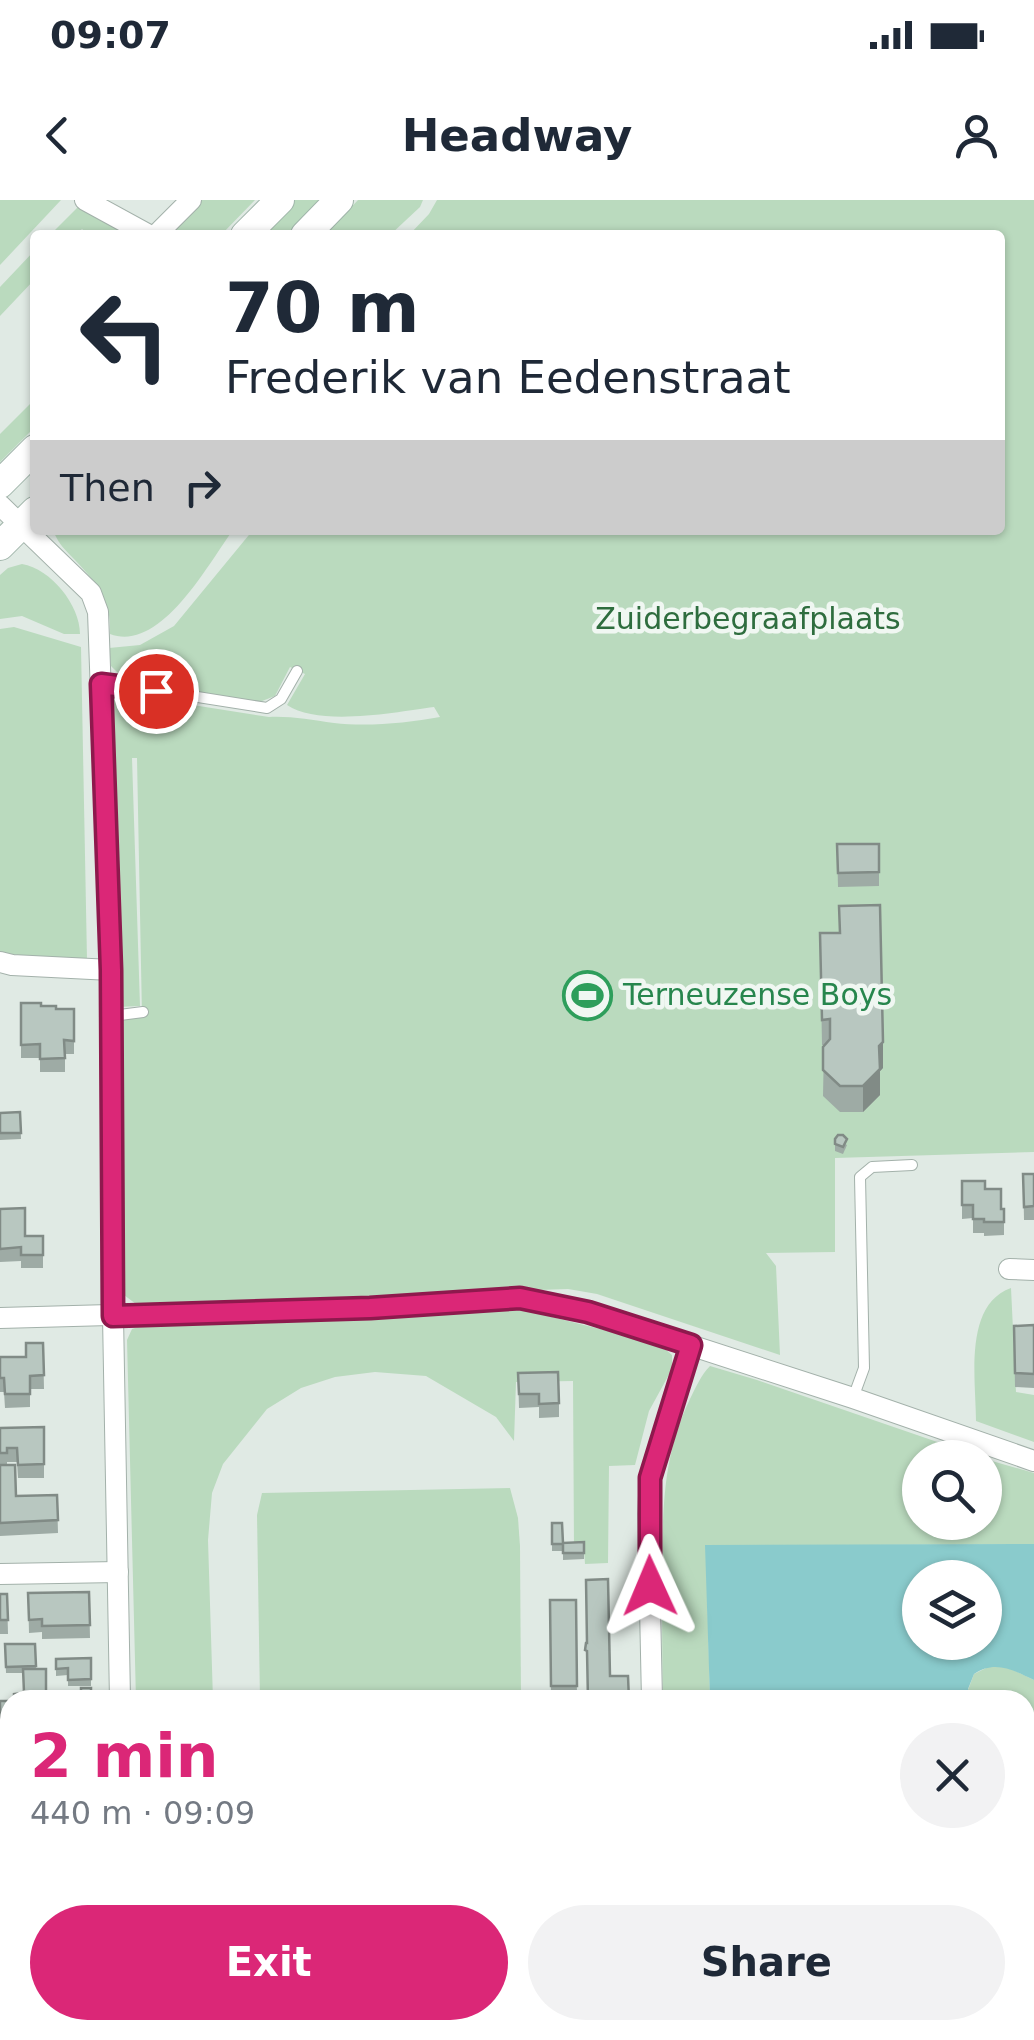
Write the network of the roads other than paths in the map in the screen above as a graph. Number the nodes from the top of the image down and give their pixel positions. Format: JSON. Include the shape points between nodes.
{"nodes":[{"id":1,"x":85,"y":200,"type":"edge"},
{"id":2,"x":191,"y":200,"type":"edge"},
{"id":3,"x":280,"y":200,"type":"edge"},
{"id":4,"x":339,"y":200,"type":"edge"},
{"id":5,"x":143,"y":230,"type":"edge"},
{"id":6,"x":158,"y":230,"type":"edge"},
{"id":7,"x":250,"y":230,"type":"edge"},
{"id":8,"x":310,"y":230,"type":"edge"},
{"id":9,"x":30,"y":453,"type":"edge"},
{"id":10,"x":0,"y":484,"type":"edge"},
{"id":11,"x":0,"y":505,"type":"edge"},
{"id":12,"x":28,"y":518,"type":"edge"},
{"id":13,"x":42,"y":535,"type":"edge"},
{"id":14,"x":0,"y":546,"type":"edge"},
{"id":15,"x":298,"y":670,"type":"dead end"},
{"id":16,"x":101,"y":684,"type":"junction"},
{"id":17,"x":0,"y":962,"type":"edge"},
{"id":18,"x":111,"y":970,"type":"junction"},
{"id":19,"x":143,"y":1012,"type":"dead end"},
{"id":20,"x":111,"y":1016,"type":"junction"},
{"id":21,"x":909,"y":1162,"type":"dead end"},
{"id":22,"x":1009,"y":1269,"type":"dead end"},
{"id":23,"x":1034,"y":1270,"type":"edge"},
{"id":24,"x":113,"y":1316,"type":"junction"},
{"id":25,"x":0,"y":1318,"type":"edge"},
{"id":26,"x":691,"y":1345,"type":"junction"},
{"id":27,"x":853,"y":1398,"type":"junction"},
{"id":28,"x":1034,"y":1462,"type":"edge"},
{"id":29,"x":118,"y":1572,"type":"junction"},
{"id":30,"x":0,"y":1574,"type":"edge"},
{"id":31,"x":120,"y":1690,"type":"edge"},
{"id":32,"x":652,"y":1690,"type":"edge"}],
"edges":[{"from":1,"to":5,"type":"street"},
{"from":2,"to":6,"type":"street"},
{"from":3,"to":7,"type":"main road"},
{"from":4,"to":8,"type":"main road"},
{"from":9,"to":10,"type":"main road"},
{"from":11,"to":12,"type":"street"},
{"from":12,"to":14,"type":"main road"},
{"from":13,"to":16,"type":"street","via":[[91,593]]},
{"from":15,"to":16,"type":"lane","via":[[281,699],[267,708]]},
{"from":16,"to":18,"type":"street"},
{"from":17,"to":18,"type":"street"},
{"from":18,"to":20,"type":"street"},
{"from":19,"to":20,"type":"lane"},
{"from":20,"to":24,"type":"street"},
{"from":21,"to":27,"type":"lane","via":[[872,1167],[860,1177],[864,1368]]},
{"from":22,"to":23,"type":"street"},
{"from":24,"to":25,"type":"street"},
{"from":24,"to":26,"type":"street","via":[[520,1298]]},
{"from":24,"to":29,"type":"street"},
{"from":26,"to":27,"type":"street"},
{"from":26,"to":32,"type":"street","via":[[650,1478]]},
{"from":27,"to":28,"type":"street"},
{"from":29,"to":30,"type":"street"},
{"from":29,"to":31,"type":"street"}]}
